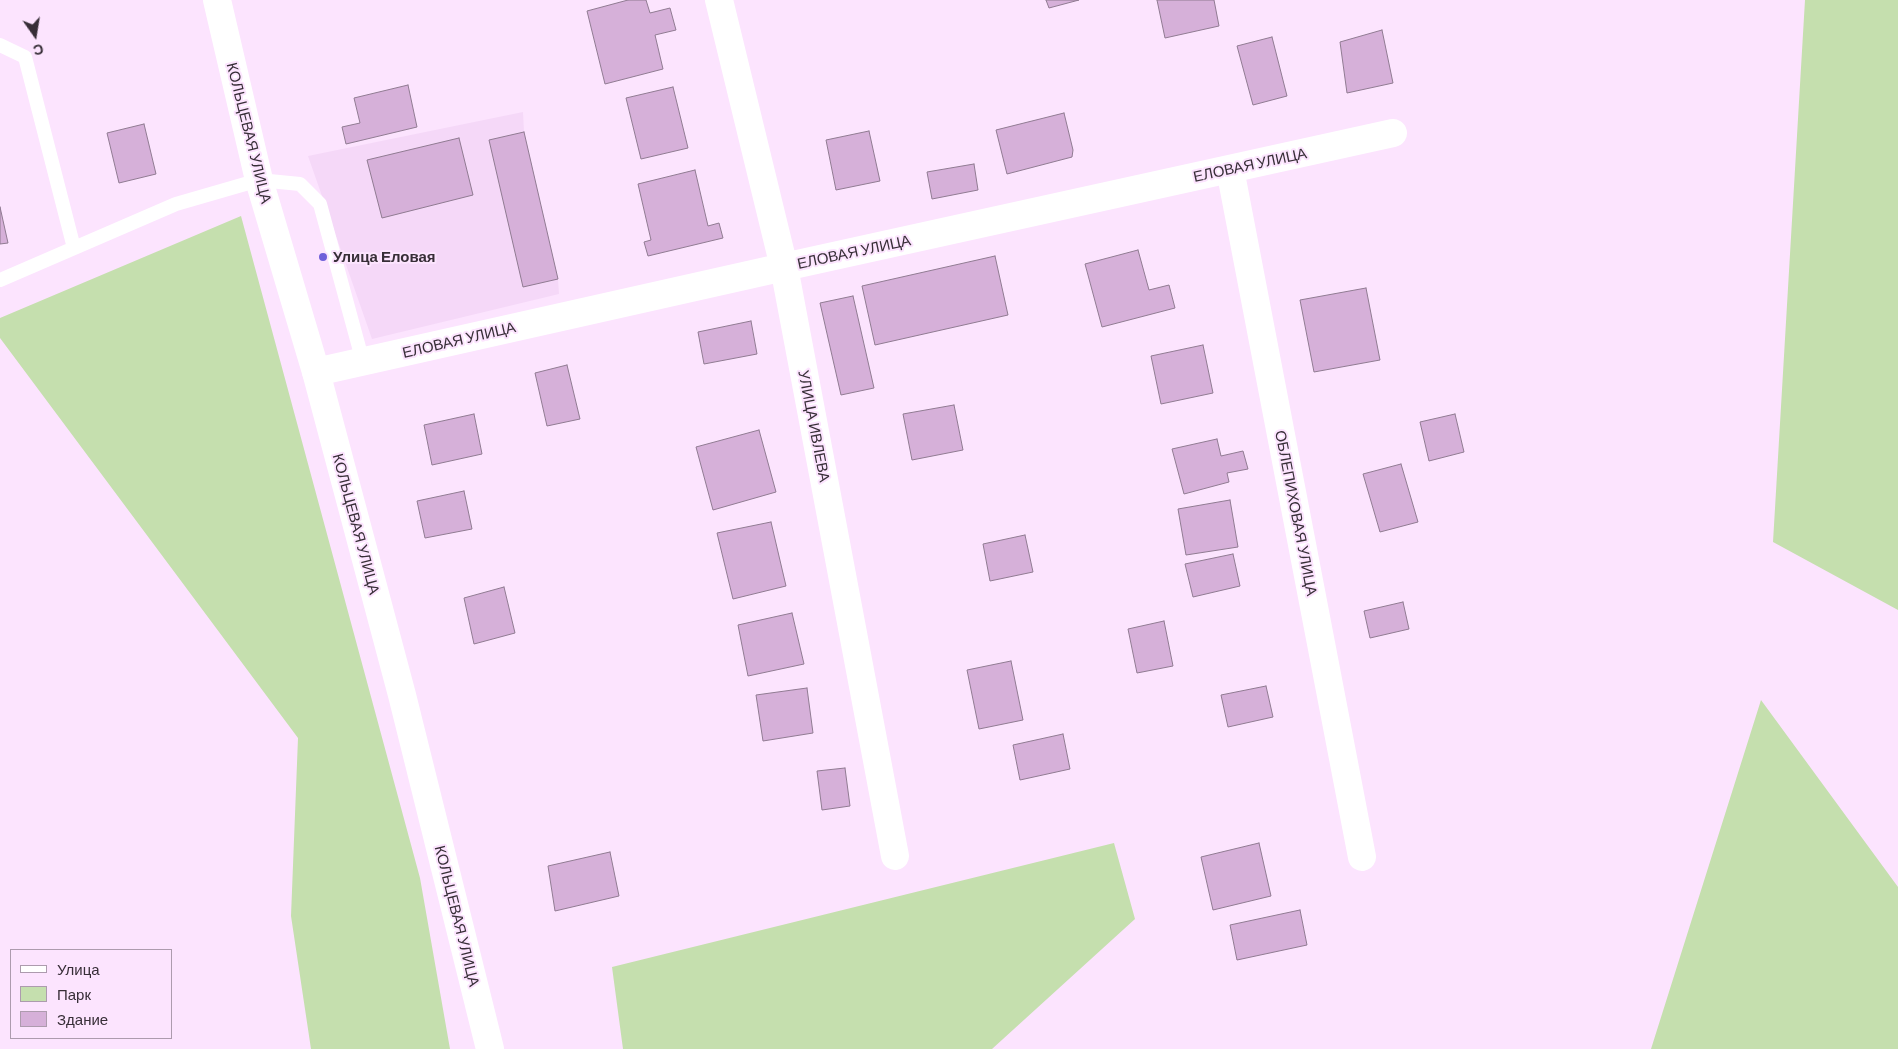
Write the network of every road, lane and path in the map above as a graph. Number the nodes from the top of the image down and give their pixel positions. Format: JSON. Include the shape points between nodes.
{"nodes":[{"id":1,"x":217,"y":0,"type":"edge"},
{"id":2,"x":719,"y":0,"type":"edge"},
{"id":3,"x":0,"y":45,"type":"edge"},
{"id":4,"x":1393,"y":133,"type":"dead end"},
{"id":5,"x":1230,"y":169,"type":"junction"},
{"id":6,"x":259,"y":180,"type":"junction"},
{"id":7,"x":74,"y":248,"type":"junction"},
{"id":8,"x":784,"y":267,"type":"junction"},
{"id":9,"x":0,"y":280,"type":"edge"},
{"id":10,"x":363,"y":362,"type":"junction"},
{"id":11,"x":316,"y":372,"type":"junction"},
{"id":12,"x":895,"y":856,"type":"dead end"},
{"id":13,"x":1362,"y":857,"type":"dead end"},
{"id":14,"x":490,"y":1049,"type":"edge"}],
"edges":[{"from":1,"to":6,"type":"street","name":"КОЛЬЦЕВАЯ УЛИЦА"},
{"from":2,"to":8,"type":"street","name":"УЛИЦА ИВЛЕВА"},
{"from":3,"to":7,"type":"lane","via":[[25,57]]},
{"from":4,"to":5,"type":"street","name":"ЕЛОВАЯ УЛИЦА"},
{"from":5,"to":8,"type":"street","name":"ЕЛОВАЯ УЛИЦА"},
{"from":5,"to":13,"type":"street","name":"ОБЛЕПИХОВАЯ УЛИЦА"},
{"from":6,"to":7,"type":"lane","via":[[176,204]]},
{"from":6,"to":10,"type":"lane","via":[[300,184],[320,204]]},
{"from":6,"to":11,"type":"street","name":"КОЛЬЦЕВАЯ УЛИЦА"},
{"from":7,"to":9,"type":"lane"},
{"from":8,"to":10,"type":"street","name":"ЕЛОВАЯ УЛИЦА"},
{"from":8,"to":12,"type":"street","name":"УЛИЦА ИВЛЕВА"},
{"from":10,"to":11,"type":"street","name":"ЕЛОВАЯ УЛИЦА"},
{"from":11,"to":14,"type":"street","name":"КОЛЬЦЕВАЯ УЛИЦА","via":[[402,695]]}]}
